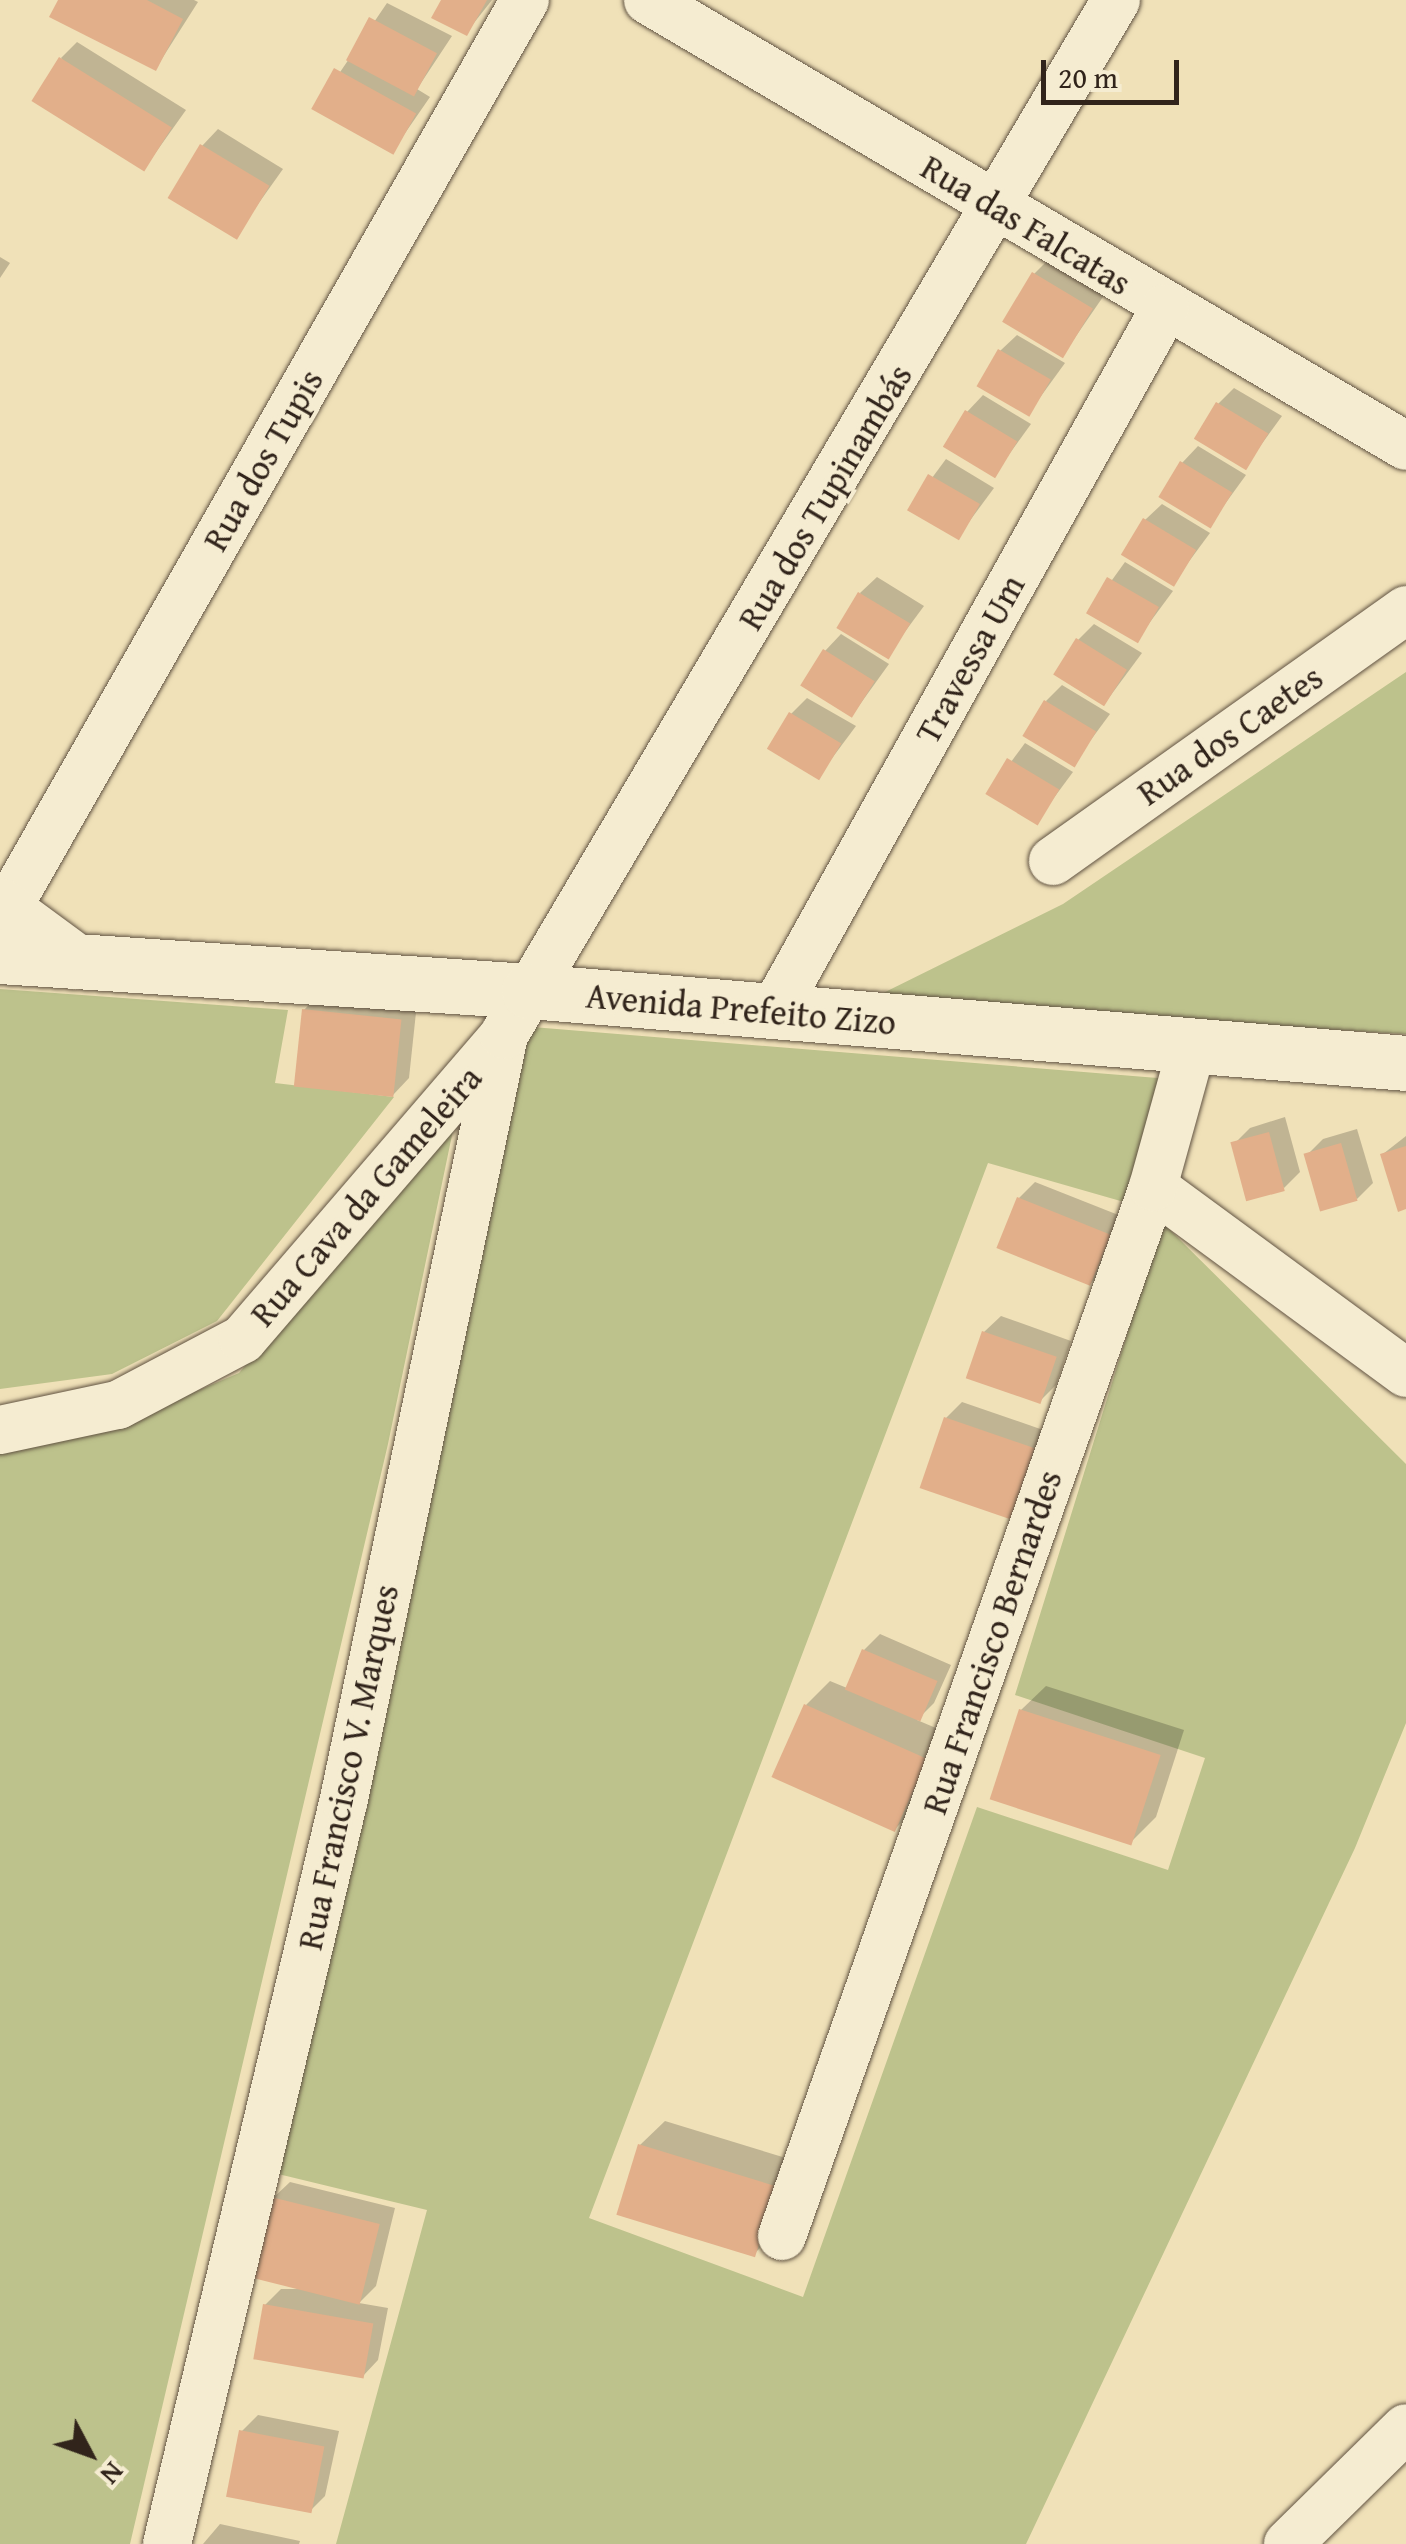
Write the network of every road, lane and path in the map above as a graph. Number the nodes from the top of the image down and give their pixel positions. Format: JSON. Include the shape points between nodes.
{"nodes":[{"id":1,"x":525,"y":0,"type":"edge"},
{"id":2,"x":648,"y":0,"type":"edge"},
{"id":3,"x":1116,"y":0,"type":"edge"},
{"id":4,"x":998,"y":208,"type":"junction"},
{"id":5,"x":1165,"y":308,"type":"junction"},
{"id":6,"x":1406,"y":446,"type":"edge"},
{"id":7,"x":1406,"y":610,"type":"edge"},
{"id":8,"x":1053,"y":861,"type":"dead end"},
{"id":9,"x":2,"y":923,"type":"edge"},
{"id":10,"x":774,"y":1011,"type":"junction"},
{"id":11,"x":516,"y":1013,"type":"junction"},
{"id":12,"x":1192,"y":1046,"type":"junction"},
{"id":13,"x":1406,"y":1063,"type":"edge"},
{"id":14,"x":1153,"y":1187,"type":"junction"},
{"id":15,"x":1406,"y":1372,"type":"edge"},
{"id":16,"x":0,"y":1430,"type":"edge"},
{"id":17,"x":782,"y":2236,"type":"dead end"},
{"id":18,"x":1406,"y":2428,"type":"edge"},
{"id":19,"x":166,"y":2544,"type":"edge"},
{"id":20,"x":1288,"y":2544,"type":"edge"}],
"edges":[{"from":1,"to":9,"type":"street","name":"Rua dos Tupis"},
{"from":2,"to":4,"type":"street","name":"Rua das Falcatas"},
{"from":3,"to":4,"type":"street","name":"Rua dos Tupinambás"},
{"from":4,"to":5,"type":"street","name":"Rua das Falcatas"},
{"from":4,"to":11,"type":"street","name":"Rua dos Tupinambás"},
{"from":5,"to":6,"type":"street","name":"Rua das Falcatas"},
{"from":5,"to":10,"type":"street","name":"Travessa Um"},
{"from":7,"to":8,"type":"street","name":"Rua dos Caetes"},
{"from":9,"to":11,"type":"main road","name":"Avenida Prefeito Zizo","via":[[75,961]]},
{"from":10,"to":11,"type":"main road","name":"Avenida Prefeito Zizo"},
{"from":10,"to":12,"type":"main road","name":"Avenida Prefeito Zizo"},
{"from":11,"to":16,"type":"street","name":"Rua Cava da Gameleira","via":[[243,1339],[118,1406]]},
{"from":11,"to":19,"type":"street","name":"Rua Francisco V. Marques","via":[[344,1799]]},
{"from":12,"to":13,"type":"main road","name":"Avenida Prefeito Zizo"},
{"from":12,"to":14,"type":"street","name":"Rua Francisco Bernardes"},
{"from":14,"to":15,"type":"street"},
{"from":14,"to":17,"type":"street","name":"Rua Francisco Bernardes"},
{"from":18,"to":20,"type":"street"}]}
